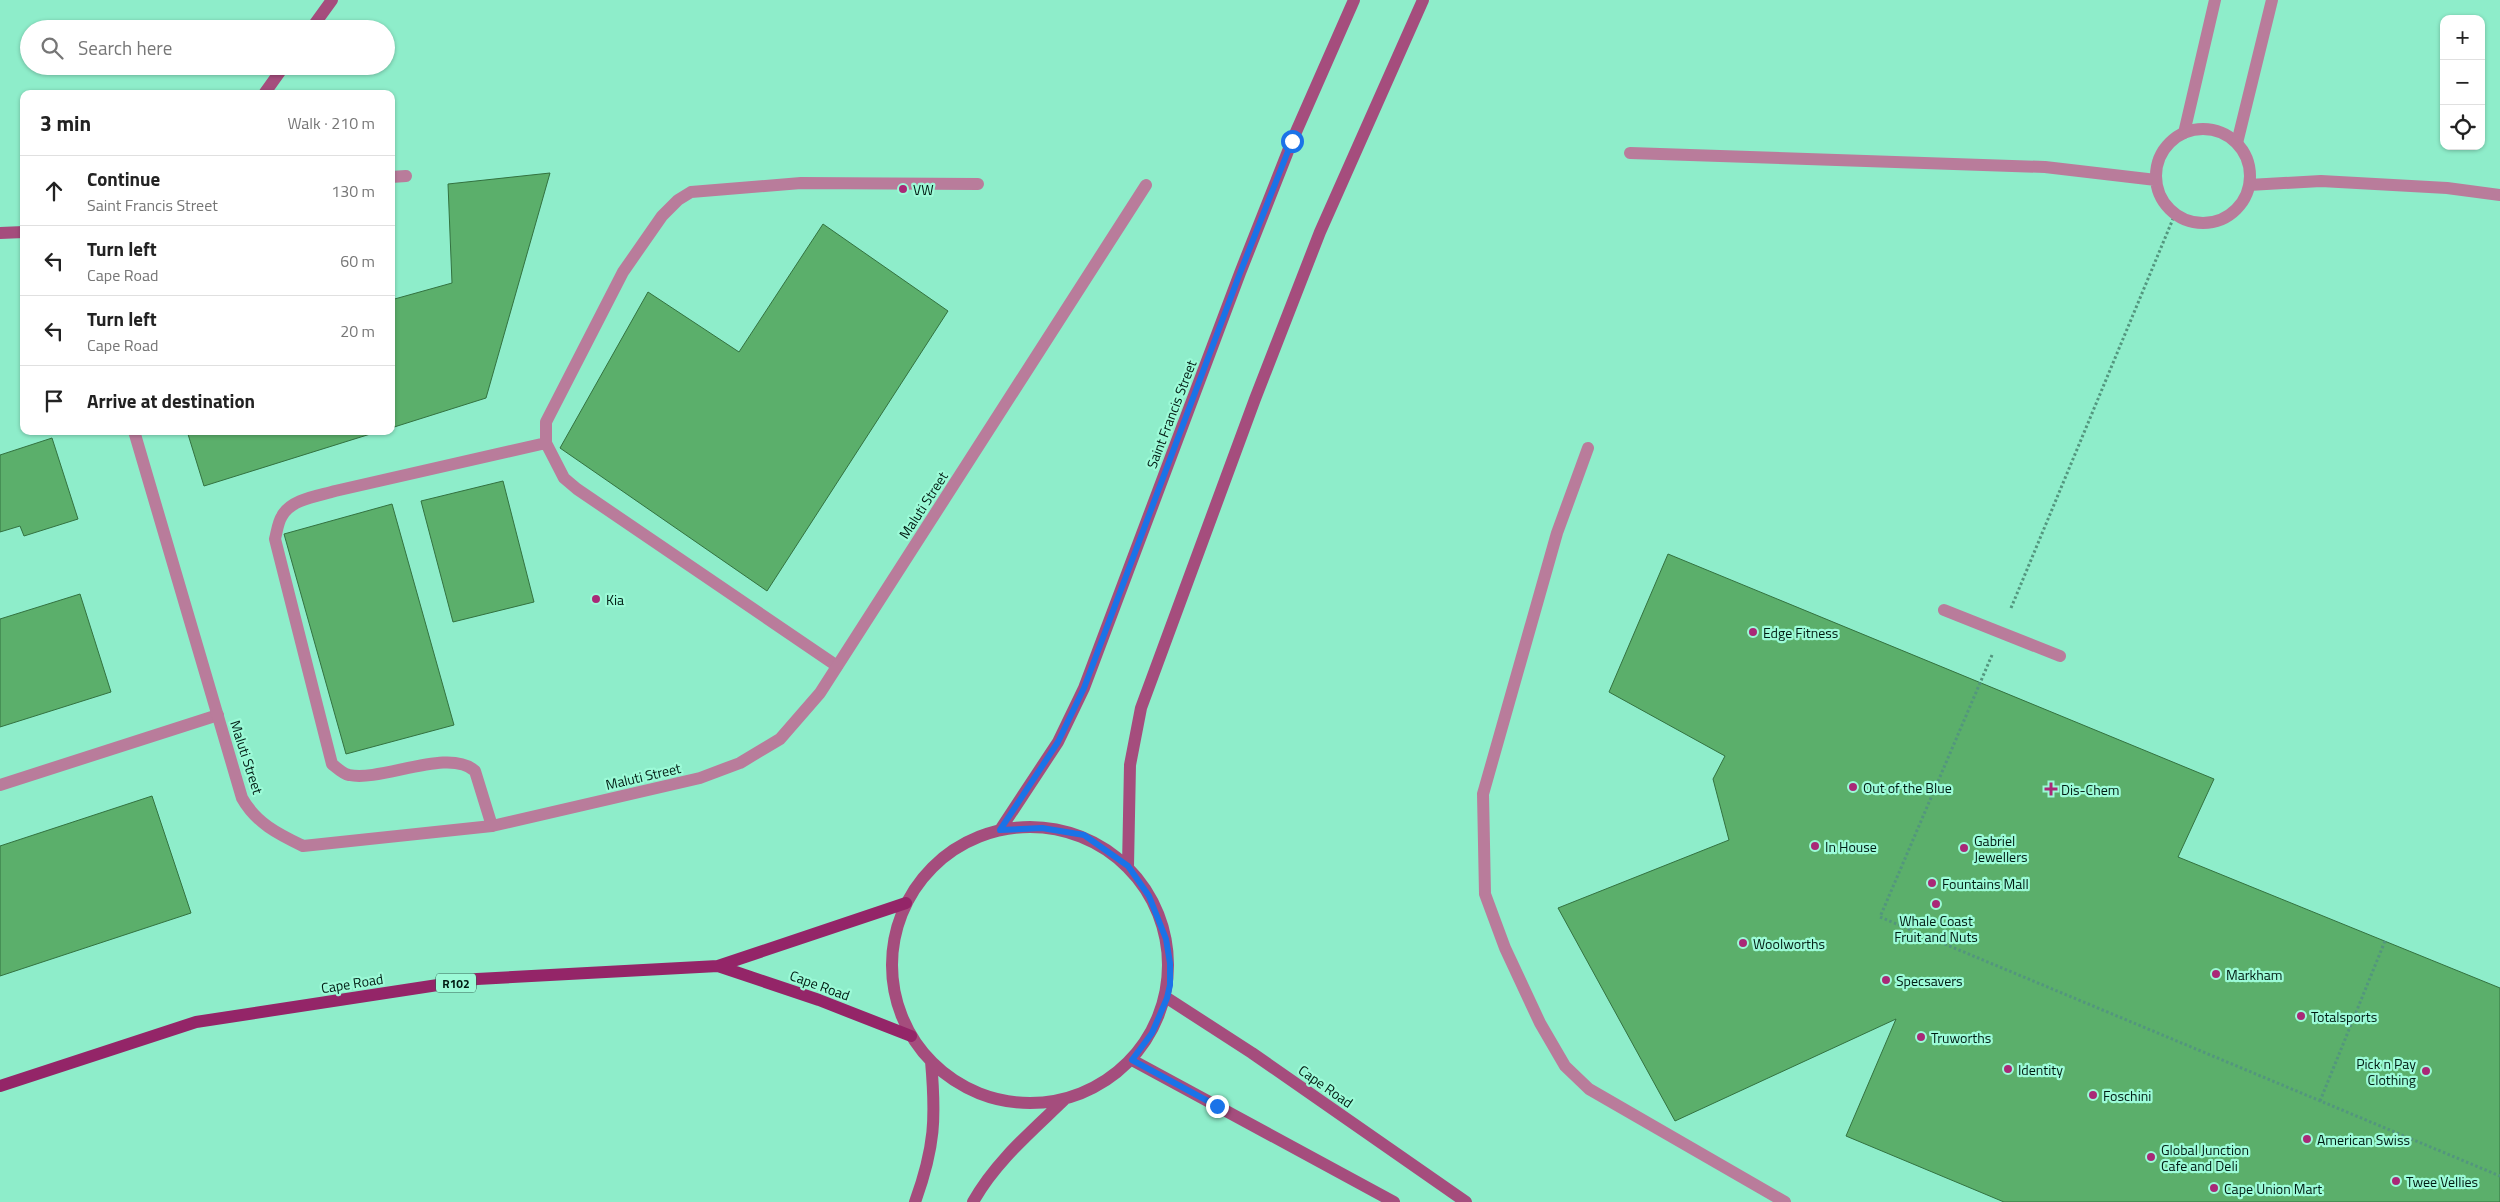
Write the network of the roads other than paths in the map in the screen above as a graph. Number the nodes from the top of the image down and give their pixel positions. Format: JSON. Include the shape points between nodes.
{"nodes":[{"id":1,"x":332,"y":0,"type":"edge"},
{"id":2,"x":1354,"y":0,"type":"edge"},
{"id":3,"x":1423,"y":0,"type":"edge"},
{"id":4,"x":2215,"y":0,"type":"edge"},
{"id":5,"x":2272,"y":0,"type":"edge"},
{"id":6,"x":318,"y":20,"type":"edge"},
{"id":7,"x":278,"y":75,"type":"edge"},
{"id":8,"x":267,"y":90,"type":"edge"},
{"id":9,"x":2184,"y":133,"type":"junction"},
{"id":10,"x":2237,"y":143,"type":"junction"},
{"id":11,"x":1630,"y":153,"type":"dead end"},
{"id":12,"x":406,"y":176,"type":"dead end"},
{"id":13,"x":395,"y":177,"type":"edge"},
{"id":14,"x":2156,"y":180,"type":"junction"},
{"id":15,"x":978,"y":184,"type":"dead end"},
{"id":16,"x":1146,"y":185,"type":"dead end"},
{"id":17,"x":2249,"y":185,"type":"junction"},
{"id":18,"x":2500,"y":195,"type":"edge"},
{"id":19,"x":20,"y":232,"type":"edge"},
{"id":20,"x":0,"y":233,"type":"edge"},
{"id":21,"x":135,"y":435,"type":"edge"},
{"id":22,"x":546,"y":443,"type":"junction"},
{"id":23,"x":1588,"y":448,"type":"dead end"},
{"id":24,"x":1944,"y":610,"type":"dead end"},
{"id":25,"x":2060,"y":656,"type":"dead end"},
{"id":26,"x":837,"y":666,"type":"junction"},
{"id":27,"x":218,"y":715,"type":"junction"},
{"id":28,"x":0,"y":785,"type":"edge"},
{"id":29,"x":492,"y":826,"type":"junction"},
{"id":30,"x":1000,"y":830,"type":"junction"},
{"id":31,"x":1128,"y":866,"type":"junction"},
{"id":32,"x":906,"y":903,"type":"junction"},
{"id":33,"x":718,"y":966,"type":"junction"},
{"id":34,"x":1167,"y":998,"type":"junction"},
{"id":35,"x":912,"y":1036,"type":"junction"},
{"id":36,"x":1132,"y":1060,"type":"junction"},
{"id":37,"x":931,"y":1061,"type":"junction"},
{"id":38,"x":0,"y":1086,"type":"edge"},
{"id":39,"x":1064,"y":1100,"type":"junction"},
{"id":40,"x":915,"y":1202,"type":"edge"},
{"id":41,"x":973,"y":1202,"type":"edge"},
{"id":42,"x":1394,"y":1202,"type":"edge"},
{"id":43,"x":1466,"y":1202,"type":"edge"},
{"id":44,"x":1785,"y":1202,"type":"edge"}],
"edges":[{"from":1,"to":6,"type":"street"},
{"from":2,"to":30,"type":"street","name":"Saint Francis Street","via":[[1292,141],[1240,273],[1084,688],[1058,742]]},
{"from":3,"to":31,"type":"street","via":[[1317,241],[1141,708],[1130,765]]},
{"from":4,"to":9,"type":"street"},
{"from":5,"to":10,"type":"street"},
{"from":7,"to":8,"type":"street"},
{"from":9,"to":10,"type":"street","via":[[2208,129],[2223,133]]},
{"from":9,"to":14,"type":"street","via":[[2167,145],[2159,159]]},
{"from":10,"to":17,"type":"street","via":[[2250,170]]},
{"from":11,"to":14,"type":"street","via":[[2045,168]]},
{"from":12,"to":13,"type":"street"},
{"from":14,"to":17,"type":"street","via":[[2164,203],[2175,214],[2197,222],[2220,220],[2234,212],[2244,200]]},
{"from":15,"to":22,"type":"street","via":[[802,183],[691,192],[662,216],[624,272],[546,422]]},
{"from":16,"to":26,"type":"street","name":"Maluti Street"},
{"from":17,"to":18,"type":"street","via":[[2320,181],[2447,188]]},
{"from":19,"to":20,"type":"street"},
{"from":21,"to":27,"type":"street","name":"Maluti Street"},
{"from":22,"to":26,"type":"street","via":[[564,478],[577,489]]},
{"from":22,"to":29,"type":"street","via":[[305,500],[288,507],[281,517],[275,539],[332,764],[347,775],[369,775],[459,763],[475,771]]},
{"from":23,"to":44,"type":"street","via":[[1557,533],[1483,794],[1485,894],[1505,948],[1540,1023],[1565,1066],[1589,1089]]},
{"from":24,"to":25,"type":"street"},
{"from":26,"to":29,"type":"street","name":"Maluti Street","via":[[820,693],[780,739],[740,763],[700,778]]},
{"from":27,"to":28,"type":"street"},
{"from":27,"to":29,"type":"street","name":"Maluti Street","via":[[242,798],[249,810],[259,821],[303,846]]},
{"from":30,"to":31,"type":"street","via":[[1042,828],[1084,835]]},
{"from":30,"to":32,"type":"street","via":[[962,844],[930,869]]},
{"from":31,"to":34,"type":"street","via":[[1149,896],[1166,939],[1170,963]]},
{"from":32,"to":33,"type":"main road","name":"Cape Road","number":"R102"},
{"from":32,"to":35,"type":"street","via":[[893,941],[892,980],[902,1019]]},
{"from":33,"to":35,"type":"main road","name":"Cape Road","number":"R102"},
{"from":33,"to":38,"type":"main road","name":"Cape Road","number":"R102","via":[[477,979],[196,1022]]},
{"from":34,"to":36,"type":"street","via":[[1152,1033]]},
{"from":34,"to":43,"type":"street","name":"Cape Road"},
{"from":35,"to":37,"type":"street"},
{"from":36,"to":39,"type":"street","via":[[1101,1085]]},
{"from":36,"to":42,"type":"street"},
{"from":37,"to":39,"type":"street","via":[[951,1079],[986,1097],[1026,1104]]},
{"from":37,"to":40,"type":"street","via":[[934,1136]]},
{"from":39,"to":41,"type":"street","via":[[1012,1149]]}]}
